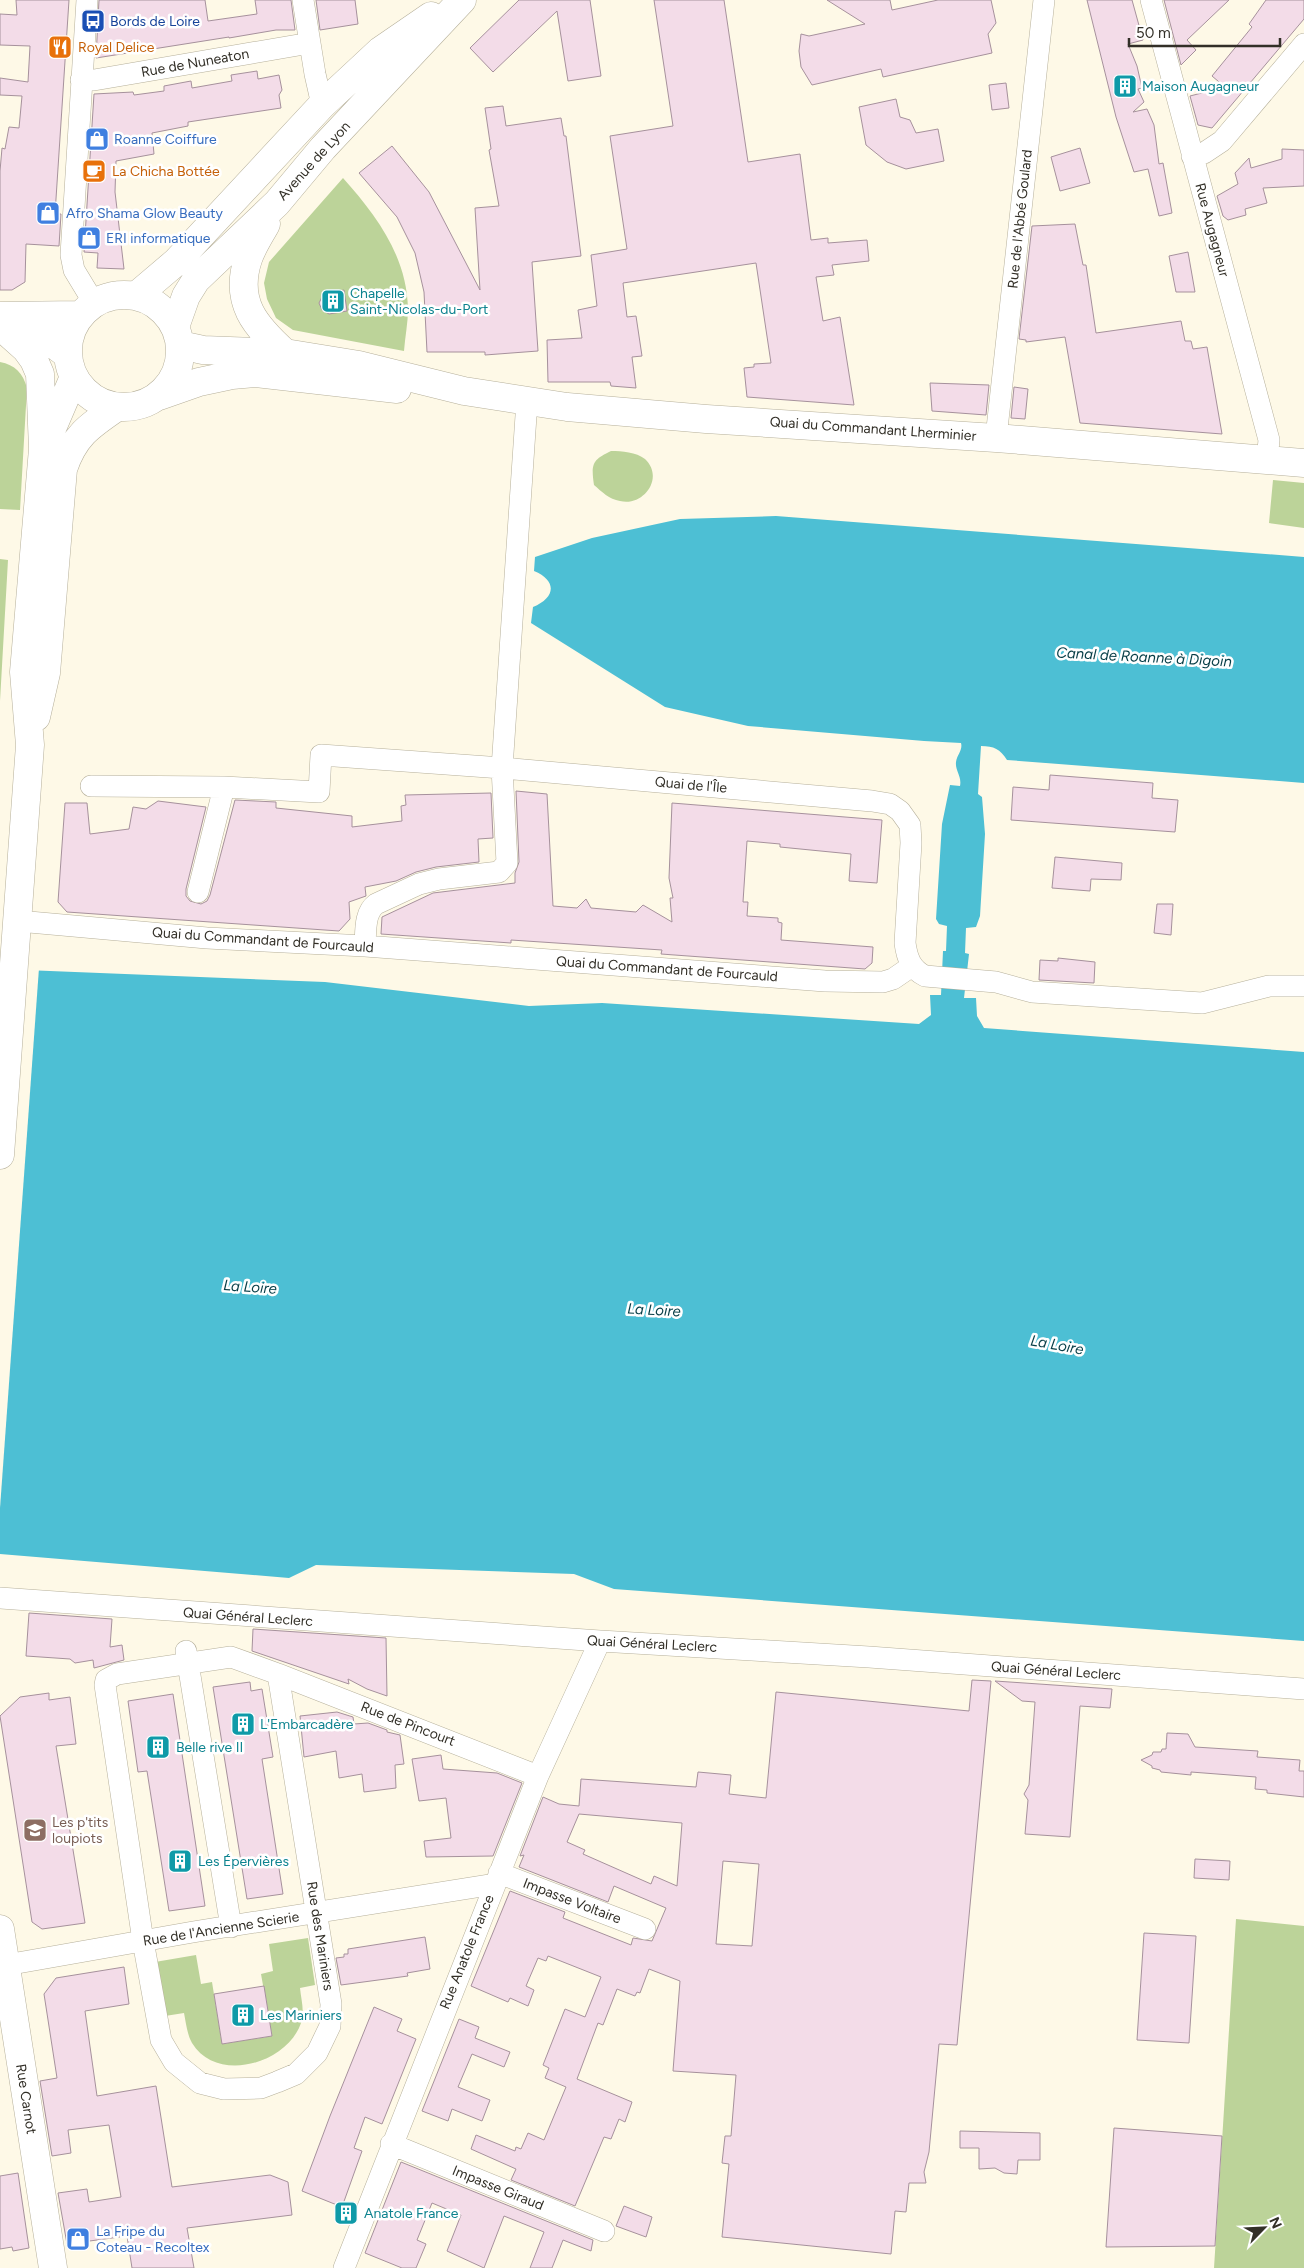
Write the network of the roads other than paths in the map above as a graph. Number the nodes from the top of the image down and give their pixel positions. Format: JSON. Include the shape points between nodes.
{"nodes":[{"id":1,"x":87,"y":0,"type":"edge"},
{"id":2,"x":304,"y":0,"type":"edge"},
{"id":3,"x":451,"y":0,"type":"edge"},
{"id":4,"x":462,"y":0,"type":"edge"},
{"id":5,"x":1044,"y":0,"type":"edge"},
{"id":6,"x":1150,"y":0,"type":"edge"},
{"id":7,"x":310,"y":43,"type":"junction"},
{"id":8,"x":1304,"y":44,"type":"edge"},
{"id":9,"x":81,"y":80,"type":"junction"},
{"id":10,"x":322,"y":105,"type":"junction"},
{"id":11,"x":1192,"y":156,"type":"junction"},
{"id":12,"x":277,"y":203,"type":"junction"},
{"id":13,"x":136,"y":296,"type":"junction"},
{"id":14,"x":88,"y":309,"type":"junction"},
{"id":15,"x":1,"y":320,"type":"edge"},
{"id":16,"x":178,"y":336,"type":"junction"},
{"id":17,"x":285,"y":353,"type":"junction"},
{"id":18,"x":71,"y":366,"type":"junction"},
{"id":19,"x":443,"y":386,"type":"junction"},
{"id":20,"x":158,"y":396,"type":"junction"},
{"id":21,"x":527,"y":400,"type":"junction"},
{"id":22,"x":117,"y":407,"type":"junction"},
{"id":23,"x":996,"y":438,"type":"junction"},
{"id":24,"x":43,"y":449,"type":"junction"},
{"id":25,"x":1267,"y":460,"type":"junction"},
{"id":26,"x":1304,"y":463,"type":"edge"},
{"id":27,"x":47,"y":520,"type":"junction"},
{"id":28,"x":502,"y":768,"type":"junction"},
{"id":29,"x":91,"y":786,"type":"dead end"},
{"id":30,"x":224,"y":787,"type":"junction"},
{"id":31,"x":198,"y":892,"type":"dead end"},
{"id":32,"x":18,"y":921,"type":"junction"},
{"id":33,"x":365,"y":946,"type":"junction"},
{"id":34,"x":912,"y":966,"type":"junction"},
{"id":35,"x":1304,"y":986,"type":"edge"},
{"id":36,"x":0,"y":1155,"type":"edge"},
{"id":37,"x":0,"y":1598,"type":"edge"},
{"id":38,"x":600,"y":1641,"type":"junction"},
{"id":39,"x":187,"y":1657,"type":"junction"},
{"id":40,"x":278,"y":1674,"type":"junction"},
{"id":41,"x":1304,"y":1689,"type":"edge"},
{"id":42,"x":538,"y":1776,"type":"junction"},
{"id":43,"x":497,"y":1878,"type":"junction"},
{"id":44,"x":316,"y":1914,"type":"junction"},
{"id":45,"x":231,"y":1927,"type":"junction"},
{"id":46,"x":0,"y":1929,"type":"edge"},
{"id":47,"x":645,"y":1929,"type":"dead end"},
{"id":48,"x":142,"y":1941,"type":"junction"},
{"id":49,"x":6,"y":1965,"type":"junction"},
{"id":50,"x":391,"y":2144,"type":"junction"},
{"id":51,"x":604,"y":2231,"type":"dead end"},
{"id":52,"x":53,"y":2268,"type":"edge"},
{"id":53,"x":344,"y":2268,"type":"edge"}],
"edges":[{"from":1,"to":9,"type":"street"},
{"from":2,"to":7,"type":"street"},
{"from":3,"to":10,"type":"main road","via":[[380,51]]},
{"from":4,"to":12,"type":"main road","name":"Avenue de Lyon","via":[[323,148]]},
{"from":5,"to":23,"type":"street","name":"Rue de l'Abbé Goulard"},
{"from":6,"to":11,"type":"street","name":"Rue Augagneur"},
{"from":7,"to":9,"type":"street","name":"Rue de Nuneaton"},
{"from":7,"to":10,"type":"street"},
{"from":8,"to":11,"type":"street","via":[[1222,141]]},
{"from":9,"to":14,"type":"street","via":[[71,255]]},
{"from":10,"to":13,"type":"main road","via":[[176,262]]},
{"from":11,"to":25,"type":"street","name":"Rue Augagneur","via":[[1269,440]]},
{"from":12,"to":16,"type":"main road","name":"Avenue de Lyon","via":[[196,280],[186,296]]},
{"from":12,"to":17,"type":"main road","via":[[249,257],[244,283],[252,319]]},
{"from":13,"to":14,"type":"main road","via":[[118,295]]},
{"from":13,"to":16,"type":"main road","via":[[161,309]]},
{"from":14,"to":15,"type":"main road"},
{"from":14,"to":18,"type":"main road","via":[[73,327],[69,341]]},
{"from":15,"to":18,"type":"main road","via":[[36,331]]},
{"from":15,"to":24,"type":"main road","via":[[8,333],[34,360],[40,374]]},
{"from":16,"to":17,"type":"main road","name":"Quai du Commandant Lherminier","via":[[203,350]]},
{"from":16,"to":20,"type":"main road","via":[[180,360],[176,373]]},
{"from":17,"to":19,"type":"main road","name":"Quai du Commandant Lherminier","via":[[359,365]]},
{"from":18,"to":22,"type":"main road","via":[[92,398]]},
{"from":18,"to":24,"type":"main road"},
{"from":19,"to":20,"type":"main road","name":"Quai du Commandant Lherminier","via":[[402,390],[256,372],[199,382]]},
{"from":19,"to":21,"type":"main road","name":"Quai du Commandant Lherminier"},
{"from":20,"to":22,"type":"main road","via":[[139,406]]},
{"from":21,"to":23,"type":"main road","name":"Quai du Commandant Lherminier","via":[[638,413]]},
{"from":21,"to":28,"type":"street"},
{"from":22,"to":27,"type":"main road","via":[[90,424],[73,443]]},
{"from":23,"to":25,"type":"main road","name":"Quai du Commandant Lherminier"},
{"from":24,"to":27,"type":"main road"},
{"from":25,"to":26,"type":"main road","name":"Quai du Commandant Lherminier"},
{"from":27,"to":32,"type":"main road","via":[[43,580],[24,672],[30,745]]},
{"from":28,"to":30,"type":"street","name":"Quai de l'Île","via":[[321,755],[319,792]]},
{"from":28,"to":33,"type":"street","via":[[507,864],[504,869],[419,884],[376,904],[368,914]]},
{"from":28,"to":34,"type":"street","name":"Quai de l'Île","via":[[890,804],[910,825],[905,942]]},
{"from":29,"to":30,"type":"street"},
{"from":30,"to":31,"type":"street"},
{"from":32,"to":33,"type":"street","name":"Quai du Commandant de Fourcauld","via":[[207,938]]},
{"from":32,"to":36,"type":"main road"},
{"from":33,"to":34,"type":"street","name":"Quai du Commandant de Fourcauld","via":[[826,981],[882,982],[894,979]]},
{"from":34,"to":35,"type":"street","via":[[925,976],[996,982],[1032,992],[1202,1003],[1269,986]]},
{"from":37,"to":38,"type":"street","name":"Quai Général Leclerc","via":[[181,1619]]},
{"from":38,"to":41,"type":"street","name":"Quai Général Leclerc"},
{"from":38,"to":42,"type":"street","name":"Rue Anatole France"},
{"from":39,"to":40,"type":"street","name":"Rue des Mariniers","via":[[231,1657]]},
{"from":39,"to":45,"type":"street"},
{"from":39,"to":48,"type":"street","name":"Rue des Mariniers","via":[[117,1674],[106,1680],[105,1685]]},
{"from":40,"to":42,"type":"street","name":"Rue de Pincourt"},
{"from":40,"to":44,"type":"street","name":"Rue des Mariniers"},
{"from":42,"to":43,"type":"street","name":"Rue Anatole France"},
{"from":43,"to":44,"type":"street","name":"Rue de l'Ancienne Scierie"},
{"from":43,"to":47,"type":"street","name":"Impasse Voltaire"},
{"from":43,"to":50,"type":"street","name":"Rue Anatole France"},
{"from":44,"to":45,"type":"street","name":"Rue de l'Ancienne Scierie"},
{"from":44,"to":48,"type":"street","name":"Rue des Mariniers","via":[[331,2004],[330,2026],[317,2053],[296,2074],[261,2088],[224,2089],[200,2083],[174,2062],[162,2040]]},
{"from":45,"to":48,"type":"street","name":"Rue de l'Ancienne Scierie"},
{"from":46,"to":49,"type":"main road","name":"Rue Carnot"},
{"from":48,"to":49,"type":"street","name":"Rue de l'Ancienne Scierie"},
{"from":49,"to":52,"type":"main road","name":"Rue Carnot"},
{"from":50,"to":51,"type":"street","name":"Impasse Giraud"},
{"from":50,"to":53,"type":"street","name":"Rue Anatole France"}]}
